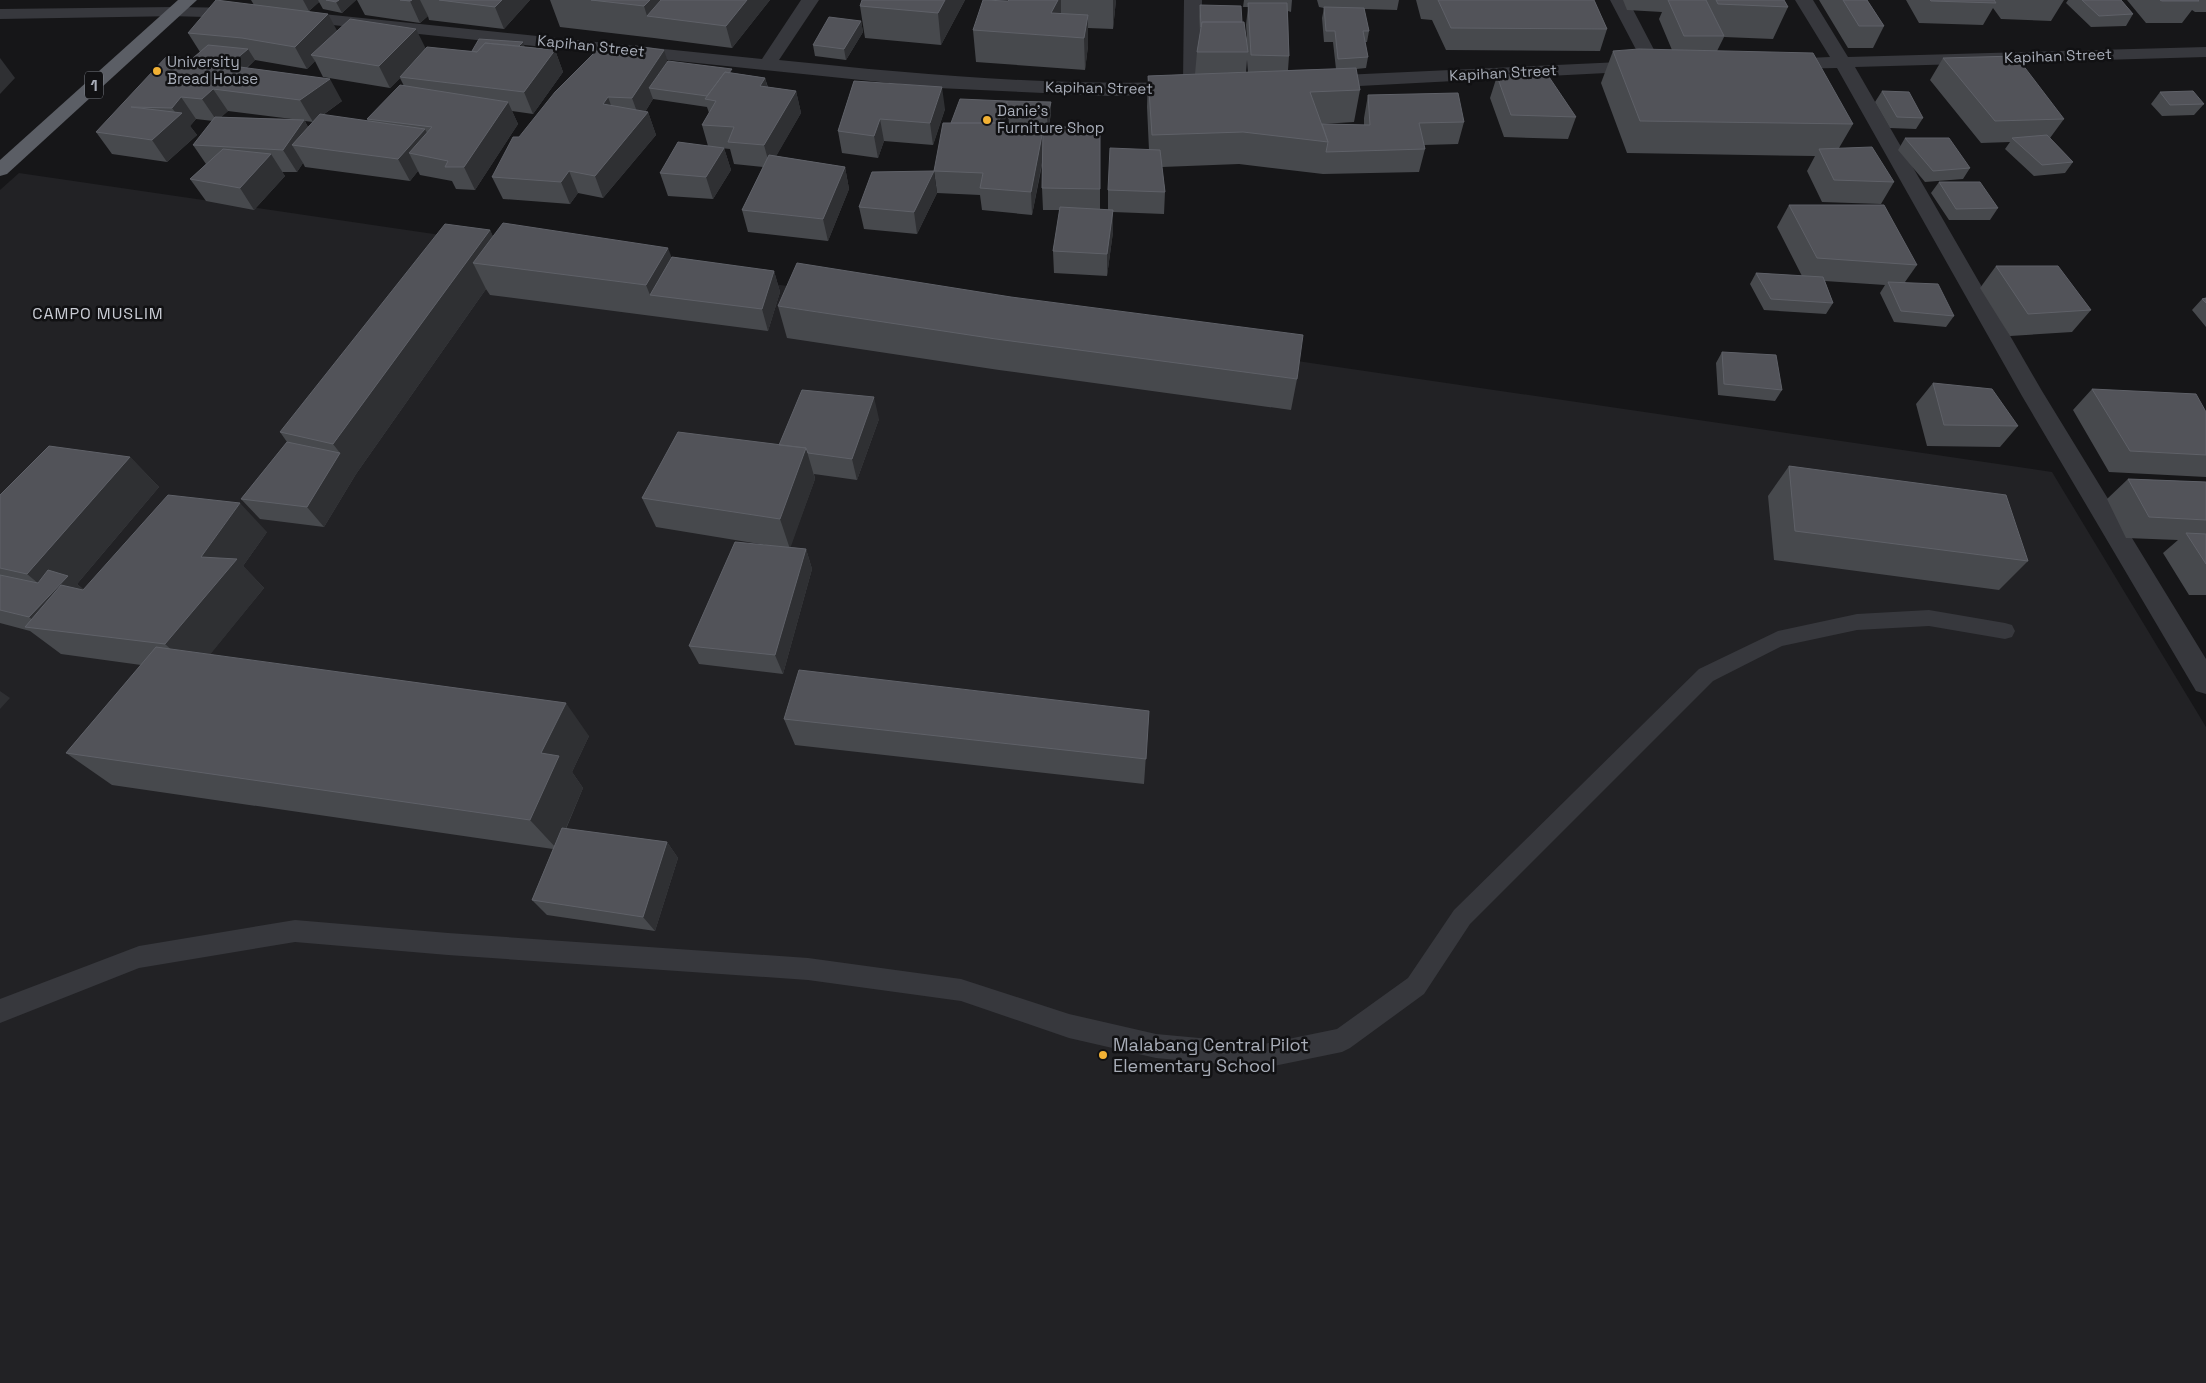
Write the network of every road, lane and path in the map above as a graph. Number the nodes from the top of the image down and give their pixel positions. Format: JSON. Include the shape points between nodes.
{"nodes":[{"id":1,"x":810,"y":0,"type":"edge"},
{"id":2,"x":1193,"y":0,"type":"edge"},
{"id":3,"x":1619,"y":0,"type":"edge"},
{"id":4,"x":1804,"y":0,"type":"edge"},
{"id":5,"x":181,"y":6,"type":"edge"},
{"id":6,"x":0,"y":14,"type":"edge"},
{"id":7,"x":609,"y":48,"type":"junction"},
{"id":8,"x":2206,"y":52,"type":"edge"},
{"id":9,"x":597,"y":63,"type":"edge"},
{"id":10,"x":1844,"y":63,"type":"junction"},
{"id":11,"x":1768,"y":64,"type":"edge"},
{"id":12,"x":767,"y":65,"type":"junction"},
{"id":13,"x":1653,"y":65,"type":"junction"},
{"id":14,"x":1672,"y":65,"type":"edge"},
{"id":15,"x":1299,"y":83,"type":"edge"},
{"id":16,"x":1211,"y":87,"type":"edge"},
{"id":17,"x":1192,"y":88,"type":"junction"},
{"id":18,"x":0,"y":170,"type":"edge"},
{"id":19,"x":2005,"y":632,"type":"dead end"},
{"id":20,"x":2206,"y":683,"type":"edge"},
{"id":21,"x":0,"y":1011,"type":"edge"}],
"edges":[{"from":1,"to":12,"type":"street"},
{"from":2,"to":17,"type":"street"},
{"from":3,"to":13,"type":"street"},
{"from":4,"to":10,"type":"street"},
{"from":5,"to":6,"type":"street","name":"Kapihan Street"},
{"from":5,"to":7,"type":"street","name":"Kapihan Street"},
{"from":5,"to":18,"type":"highway","number":"1"},
{"from":7,"to":9,"type":"lane"},
{"from":7,"to":12,"type":"street","name":"Kapihan Street"},
{"from":8,"to":10,"type":"street","name":"Kapihan Street"},
{"from":10,"to":11,"type":"street","name":"Kapihan Street"},
{"from":10,"to":20,"type":"street","via":[[1978,301]]},
{"from":12,"to":17,"type":"street","name":"Kapihan Street","via":[[938,82],[1028,87],[1108,90]]},
{"from":13,"to":14,"type":"street","name":"Kapihan Street"},
{"from":13,"to":15,"type":"street","name":"Kapihan Street"},
{"from":16,"to":17,"type":"street","name":"Kapihan Street"},
{"from":19,"to":21,"type":"lane","via":[[1930,618],[1857,622],[1778,639],[1706,675],[1462,917],[1416,986],[1342,1040],[1264,1056],[1156,1046],[1069,1026],[960,990],[808,969],[295,931],[139,957]]}]}
